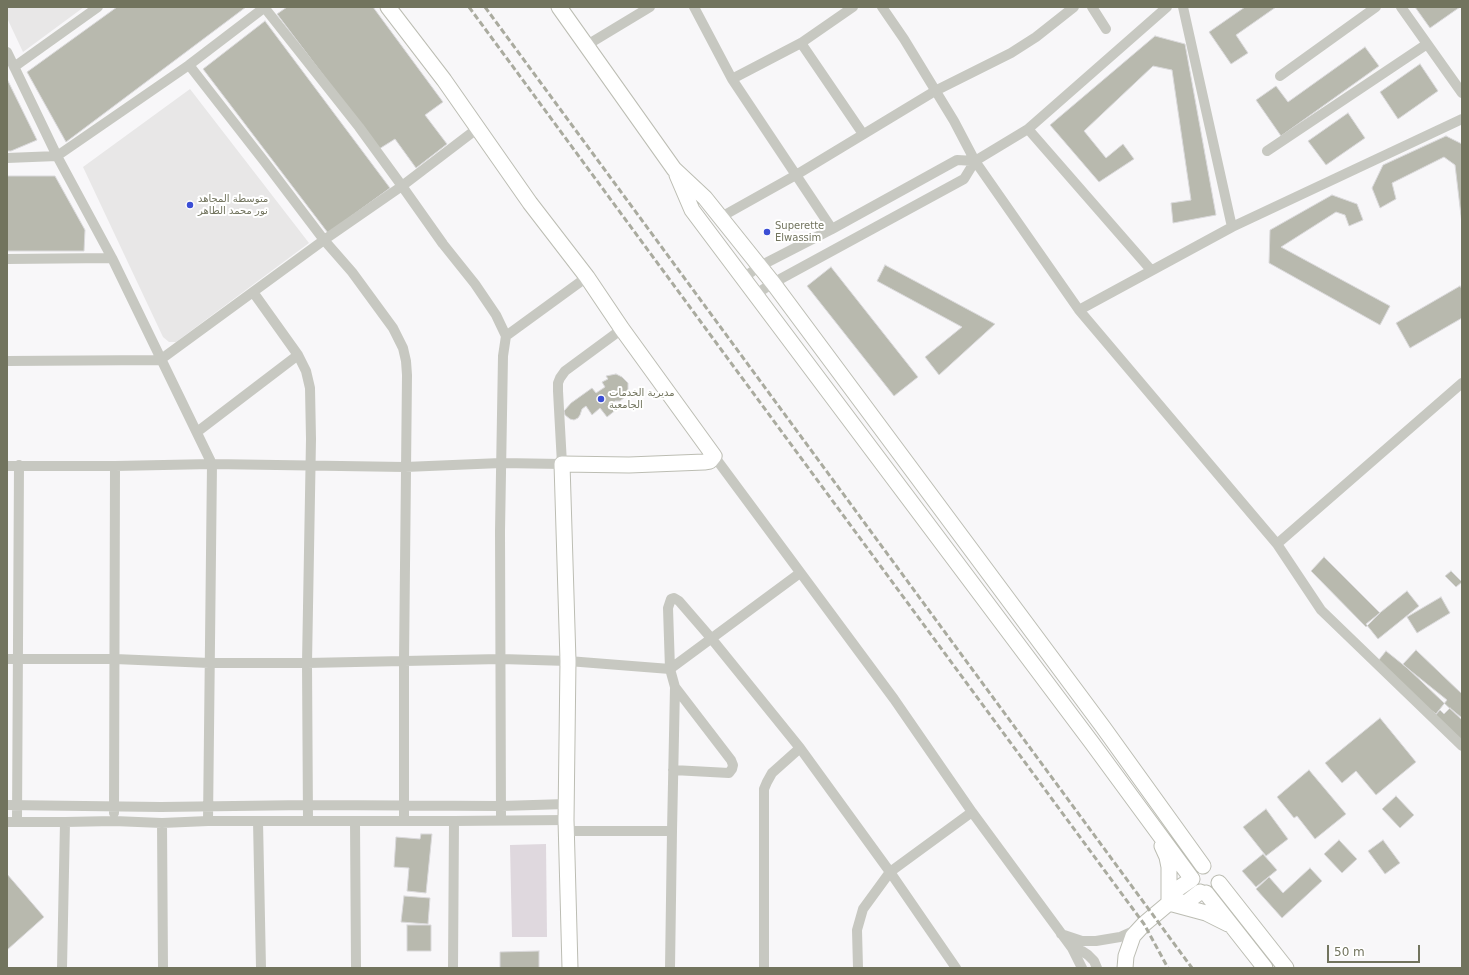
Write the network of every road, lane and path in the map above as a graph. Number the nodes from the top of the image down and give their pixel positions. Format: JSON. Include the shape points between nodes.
{"nodes":[{"id":1,"x":98,"y":7,"type":"edge"},
{"id":2,"x":265,"y":7,"type":"edge"},
{"id":3,"x":388,"y":7,"type":"edge"},
{"id":4,"x":559,"y":7,"type":"edge"},
{"id":5,"x":650,"y":7,"type":"edge"},
{"id":6,"x":694,"y":7,"type":"edge"},
{"id":7,"x":853,"y":7,"type":"edge"},
{"id":8,"x":882,"y":7,"type":"edge"},
{"id":9,"x":1074,"y":7,"type":"edge"},
{"id":10,"x":1092,"y":7,"type":"edge"},
{"id":11,"x":1167,"y":7,"type":"edge"},
{"id":12,"x":1183,"y":7,"type":"edge"},
{"id":13,"x":1376,"y":7,"type":"edge"},
{"id":14,"x":1401,"y":7,"type":"edge"},
{"id":15,"x":1106,"y":29,"type":"dead end"},
{"id":16,"x":801,"y":43,"type":"junction"},
{"id":17,"x":1427,"y":44,"type":"junction"},
{"id":18,"x":587,"y":45,"type":"junction"},
{"id":19,"x":7,"y":52,"type":"edge"},
{"id":20,"x":189,"y":65,"type":"junction"},
{"id":21,"x":14,"y":67,"type":"junction"},
{"id":22,"x":1280,"y":76,"type":"dead end"},
{"id":23,"x":732,"y":79,"type":"junction"},
{"id":24,"x":935,"y":91,"type":"junction"},
{"id":25,"x":1462,"y":93,"type":"edge"},
{"id":26,"x":1462,"y":119,"type":"edge"},
{"id":27,"x":478,"y":128,"type":"junction"},
{"id":28,"x":1028,"y":129,"type":"junction"},
{"id":29,"x":863,"y":134,"type":"junction"},
{"id":30,"x":1267,"y":151,"type":"dead end"},
{"id":31,"x":57,"y":156,"type":"junction"},
{"id":32,"x":7,"y":158,"type":"edge"},
{"id":33,"x":975,"y":161,"type":"junction"},
{"id":34,"x":674,"y":169,"type":"junction"},
{"id":35,"x":796,"y":175,"type":"junction"},
{"id":36,"x":402,"y":186,"type":"junction"},
{"id":37,"x":721,"y":217,"type":"junction"},
{"id":38,"x":1232,"y":227,"type":"junction"},
{"id":39,"x":832,"y":229,"type":"junction"},
{"id":40,"x":324,"y":240,"type":"junction"},
{"id":41,"x":7,"y":258,"type":"edge"},
{"id":42,"x":112,"y":258,"type":"junction"},
{"id":43,"x":760,"y":266,"type":"junction"},
{"id":44,"x":1152,"y":270,"type":"junction"},
{"id":45,"x":587,"y":277,"type":"junction"},
{"id":46,"x":743,"y":278,"type":"junction"},
{"id":47,"x":773,"y":283,"type":"junction"},
{"id":48,"x":253,"y":292,"type":"junction"},
{"id":49,"x":756,"y":294,"type":"junction"},
{"id":50,"x":1080,"y":310,"type":"junction"},
{"id":51,"x":622,"y":329,"type":"junction"},
{"id":52,"x":506,"y":336,"type":"junction"},
{"id":53,"x":298,"y":354,"type":"junction"},
{"id":54,"x":160,"y":360,"type":"junction"},
{"id":55,"x":7,"y":361,"type":"edge"},
{"id":56,"x":1462,"y":383,"type":"edge"},
{"id":57,"x":197,"y":432,"type":"junction"},
{"id":58,"x":714,"y":456,"type":"junction"},
{"id":59,"x":501,"y":462,"type":"junction"},
{"id":60,"x":212,"y":464,"type":"junction"},
{"id":61,"x":562,"y":464,"type":"junction"},
{"id":62,"x":19,"y":465,"type":"junction"},
{"id":63,"x":310,"y":465,"type":"junction"},
{"id":64,"x":7,"y":466,"type":"edge"},
{"id":65,"x":116,"y":466,"type":"junction"},
{"id":66,"x":405,"y":467,"type":"junction"},
{"id":67,"x":1277,"y":544,"type":"junction"},
{"id":68,"x":800,"y":573,"type":"junction"},
{"id":69,"x":711,"y":638,"type":"junction"},
{"id":70,"x":115,"y":659,"type":"junction"},
{"id":71,"x":501,"y":659,"type":"junction"},
{"id":72,"x":7,"y":660,"type":"edge"},
{"id":73,"x":18,"y":660,"type":"junction"},
{"id":74,"x":404,"y":661,"type":"junction"},
{"id":75,"x":568,"y":661,"type":"junction"},
{"id":76,"x":210,"y":663,"type":"junction"},
{"id":77,"x":307,"y":663,"type":"junction"},
{"id":78,"x":670,"y":669,"type":"junction"},
{"id":79,"x":675,"y":687,"type":"junction"},
{"id":80,"x":1462,"y":746,"type":"edge"},
{"id":81,"x":800,"y":748,"type":"junction"},
{"id":82,"x":673,"y":770,"type":"junction"},
{"id":83,"x":566,"y":804,"type":"junction"},
{"id":84,"x":12,"y":805,"type":"edge"},
{"id":85,"x":307,"y":805,"type":"junction"},
{"id":86,"x":114,"y":806,"type":"junction"},
{"id":87,"x":403,"y":806,"type":"junction"},
{"id":88,"x":501,"y":806,"type":"junction"},
{"id":89,"x":208,"y":807,"type":"junction"},
{"id":90,"x":972,"y":812,"type":"junction"},
{"id":91,"x":501,"y":820,"type":"junction"},
{"id":92,"x":114,"y":821,"type":"junction"},
{"id":93,"x":208,"y":821,"type":"junction"},
{"id":94,"x":258,"y":821,"type":"junction"},
{"id":95,"x":355,"y":821,"type":"junction"},
{"id":96,"x":404,"y":821,"type":"junction"},
{"id":97,"x":454,"y":821,"type":"junction"},
{"id":98,"x":12,"y":822,"type":"edge"},
{"id":99,"x":65,"y":822,"type":"junction"},
{"id":100,"x":308,"y":822,"type":"junction"},
{"id":101,"x":162,"y":823,"type":"junction"},
{"id":102,"x":566,"y":825,"type":"junction"},
{"id":103,"x":1153,"y":825,"type":"junction"},
{"id":104,"x":672,"y":831,"type":"junction"},
{"id":105,"x":1203,"y":866,"type":"junction"},
{"id":106,"x":890,"y":872,"type":"junction"},
{"id":107,"x":1192,"y":879,"type":"junction"},
{"id":108,"x":1219,"y":883,"type":"junction"},
{"id":109,"x":1203,"y":892,"type":"junction"},
{"id":110,"x":1169,"y":903,"type":"junction"},
{"id":111,"x":1233,"y":927,"type":"junction"},
{"id":112,"x":1138,"y":929,"type":"junction"},
{"id":113,"x":1061,"y":934,"type":"junction"},
{"id":114,"x":1072,"y":948,"type":"junction"},
{"id":115,"x":62,"y":968,"type":"edge"},
{"id":116,"x":164,"y":968,"type":"edge"},
{"id":117,"x":260,"y":968,"type":"edge"},
{"id":118,"x":356,"y":968,"type":"edge"},
{"id":119,"x":453,"y":968,"type":"edge"},
{"id":120,"x":570,"y":968,"type":"edge"},
{"id":121,"x":670,"y":968,"type":"edge"},
{"id":122,"x":764,"y":968,"type":"edge"},
{"id":123,"x":858,"y":968,"type":"edge"},
{"id":124,"x":956,"y":968,"type":"edge"},
{"id":125,"x":1082,"y":968,"type":"edge"},
{"id":126,"x":1097,"y":968,"type":"edge"},
{"id":127,"x":1125,"y":968,"type":"edge"},
{"id":128,"x":1265,"y":968,"type":"edge"},
{"id":129,"x":1286,"y":968,"type":"edge"}],
"edges":[{"from":1,"to":21,"type":"street"},
{"from":2,"to":20,"type":"street"},
{"from":2,"to":36,"type":"street"},
{"from":3,"to":27,"type":"street"},
{"from":4,"to":18,"type":"street"},
{"from":5,"to":18,"type":"street"},
{"from":6,"to":23,"type":"street"},
{"from":7,"to":16,"type":"street"},
{"from":8,"to":24,"type":"street"},
{"from":9,"to":24,"type":"street","via":[[1011,53]]},
{"from":10,"to":15,"type":"street"},
{"from":11,"to":28,"type":"street"},
{"from":12,"to":38,"type":"street"},
{"from":13,"to":22,"type":"street"},
{"from":14,"to":17,"type":"street"},
{"from":16,"to":23,"type":"street"},
{"from":16,"to":29,"type":"street"},
{"from":17,"to":25,"type":"street"},
{"from":17,"to":30,"type":"street"},
{"from":18,"to":34,"type":"street"},
{"from":19,"to":21,"type":"street"},
{"from":20,"to":31,"type":"street"},
{"from":20,"to":40,"type":"street"},
{"from":21,"to":31,"type":"street"},
{"from":23,"to":35,"type":"street"},
{"from":24,"to":29,"type":"street"},
{"from":24,"to":33,"type":"street"},
{"from":26,"to":38,"type":"street"},
{"from":27,"to":36,"type":"street"},
{"from":27,"to":45,"type":"street","via":[[530,203]]},
{"from":28,"to":33,"type":"street"},
{"from":28,"to":44,"type":"street"},
{"from":29,"to":35,"type":"street"},
{"from":31,"to":32,"type":"street"},
{"from":31,"to":42,"type":"street"},
{"from":33,"to":39,"type":"street","via":[[957,160]]},
{"from":33,"to":47,"type":"street","via":[[964,179]]},
{"from":33,"to":50,"type":"street"},
{"from":34,"to":37,"type":"street"},
{"from":34,"to":46,"type":"street","via":[[692,210]]},
{"from":35,"to":37,"type":"street"},
{"from":35,"to":39,"type":"street"},
{"from":36,"to":40,"type":"street"},
{"from":36,"to":52,"type":"street","via":[[475,284],[496,315]]},
{"from":37,"to":43,"type":"street"},
{"from":38,"to":44,"type":"street"},
{"from":39,"to":43,"type":"street"},
{"from":40,"to":48,"type":"street"},
{"from":40,"to":66,"type":"street","via":[[374,302],[403,348],[407,375]]},
{"from":41,"to":42,"type":"street"},
{"from":42,"to":54,"type":"street"},
{"from":43,"to":46,"type":"street"},
{"from":43,"to":47,"type":"street"},
{"from":44,"to":50,"type":"street"},
{"from":45,"to":51,"type":"street"},
{"from":45,"to":52,"type":"street"},
{"from":46,"to":49,"type":"street"},
{"from":47,"to":49,"type":"street"},
{"from":47,"to":105,"type":"street","via":[[1103,727]]},
{"from":48,"to":53,"type":"street"},
{"from":48,"to":54,"type":"street"},
{"from":49,"to":103,"type":"street"},
{"from":50,"to":67,"type":"street"},
{"from":51,"to":58,"type":"street"},
{"from":51,"to":61,"type":"street","via":[[565,371],[560,378],[558,391]]},
{"from":52,"to":59,"type":"street","via":[[503,356]]},
{"from":53,"to":57,"type":"street"},
{"from":53,"to":63,"type":"street","via":[[310,388]]},
{"from":54,"to":55,"type":"street"},
{"from":54,"to":57,"type":"street"},
{"from":56,"to":67,"type":"street"},
{"from":57,"to":60,"type":"street"},
{"from":58,"to":61,"type":"street","via":[[710,461],[704,462]]},
{"from":58,"to":68,"type":"street"},
{"from":59,"to":61,"type":"street"},
{"from":59,"to":66,"type":"street"},
{"from":59,"to":71,"type":"street"},
{"from":60,"to":63,"type":"street"},
{"from":60,"to":65,"type":"street"},
{"from":60,"to":76,"type":"street"},
{"from":61,"to":75,"type":"street"},
{"from":62,"to":64,"type":"street"},
{"from":62,"to":65,"type":"street"},
{"from":62,"to":73,"type":"street"},
{"from":63,"to":66,"type":"street"},
{"from":63,"to":77,"type":"street"},
{"from":65,"to":70,"type":"street"},
{"from":66,"to":74,"type":"street"},
{"from":67,"to":80,"type":"street","via":[[1320,610]]},
{"from":68,"to":69,"type":"street"},
{"from":68,"to":90,"type":"street","via":[[894,699]]},
{"from":69,"to":78,"type":"street"},
{"from":69,"to":78,"type":"street","via":[[679,601],[671,599],[668,608]]},
{"from":69,"to":81,"type":"street"},
{"from":70,"to":73,"type":"street"},
{"from":70,"to":76,"type":"street"},
{"from":70,"to":86,"type":"street"},
{"from":71,"to":74,"type":"street"},
{"from":71,"to":75,"type":"street"},
{"from":71,"to":88,"type":"street"},
{"from":72,"to":73,"type":"street"},
{"from":73,"to":84,"type":"street"},
{"from":74,"to":77,"type":"street"},
{"from":74,"to":87,"type":"street"},
{"from":75,"to":78,"type":"street"},
{"from":75,"to":83,"type":"street"},
{"from":76,"to":77,"type":"street"},
{"from":76,"to":89,"type":"street"},
{"from":77,"to":85,"type":"street"},
{"from":78,"to":79,"type":"street"},
{"from":79,"to":82,"type":"street"},
{"from":79,"to":82,"type":"street","via":[[733,765],[728,773]]},
{"from":81,"to":106,"type":"street"},
{"from":81,"to":122,"type":"street","via":[[772,773],[764,790]]},
{"from":82,"to":104,"type":"street"},
{"from":83,"to":88,"type":"street"},
{"from":83,"to":102,"type":"street"},
{"from":84,"to":86,"type":"street"},
{"from":84,"to":98,"type":"street"},
{"from":85,"to":87,"type":"street"},
{"from":85,"to":89,"type":"street"},
{"from":85,"to":100,"type":"street"},
{"from":86,"to":89,"type":"street"},
{"from":86,"to":92,"type":"street"},
{"from":87,"to":88,"type":"street"},
{"from":87,"to":96,"type":"street"},
{"from":88,"to":91,"type":"street"},
{"from":89,"to":93,"type":"street"},
{"from":90,"to":106,"type":"street"},
{"from":90,"to":113,"type":"street"},
{"from":91,"to":97,"type":"street"},
{"from":91,"to":102,"type":"street"},
{"from":92,"to":99,"type":"street"},
{"from":92,"to":101,"type":"street"},
{"from":93,"to":94,"type":"street"},
{"from":93,"to":101,"type":"street"},
{"from":94,"to":100,"type":"street"},
{"from":94,"to":117,"type":"street"},
{"from":95,"to":96,"type":"street"},
{"from":95,"to":100,"type":"street"},
{"from":95,"to":118,"type":"street"},
{"from":96,"to":97,"type":"street"},
{"from":97,"to":119,"type":"street"},
{"from":98,"to":99,"type":"street"},
{"from":99,"to":115,"type":"street"},
{"from":101,"to":116,"type":"street"},
{"from":102,"to":104,"type":"street"},
{"from":102,"to":120,"type":"street"},
{"from":103,"to":107,"type":"street"},
{"from":103,"to":110,"type":"street","via":[[1167,857],[1170,877]]},
{"from":104,"to":121,"type":"street"},
{"from":105,"to":107,"type":"street","via":[[1196,870]]},
{"from":105,"to":108,"type":"street","via":[[1215,870]]},
{"from":106,"to":123,"type":"street","via":[[859,918]]},
{"from":106,"to":124,"type":"street"},
{"from":107,"to":109,"type":"street","via":[[1194,887]]},
{"from":107,"to":110,"type":"street","via":[[1176,890]]},
{"from":108,"to":109,"type":"street","via":[[1214,890]]},
{"from":108,"to":129,"type":"street"},
{"from":109,"to":110,"type":"street","via":[[1187,902]]},
{"from":109,"to":111,"type":"street"},
{"from":110,"to":111,"type":"street","via":[[1206,913]]},
{"from":110,"to":112,"type":"street"},
{"from":111,"to":128,"type":"street"},
{"from":112,"to":113,"type":"street","via":[[1120,937],[1096,941],[1082,941]]},
{"from":112,"to":127,"type":"street","via":[[1129,946]]},
{"from":113,"to":114,"type":"street"},
{"from":114,"to":125,"type":"street"},
{"from":114,"to":126,"type":"street","via":[[1088,954]]}]}
